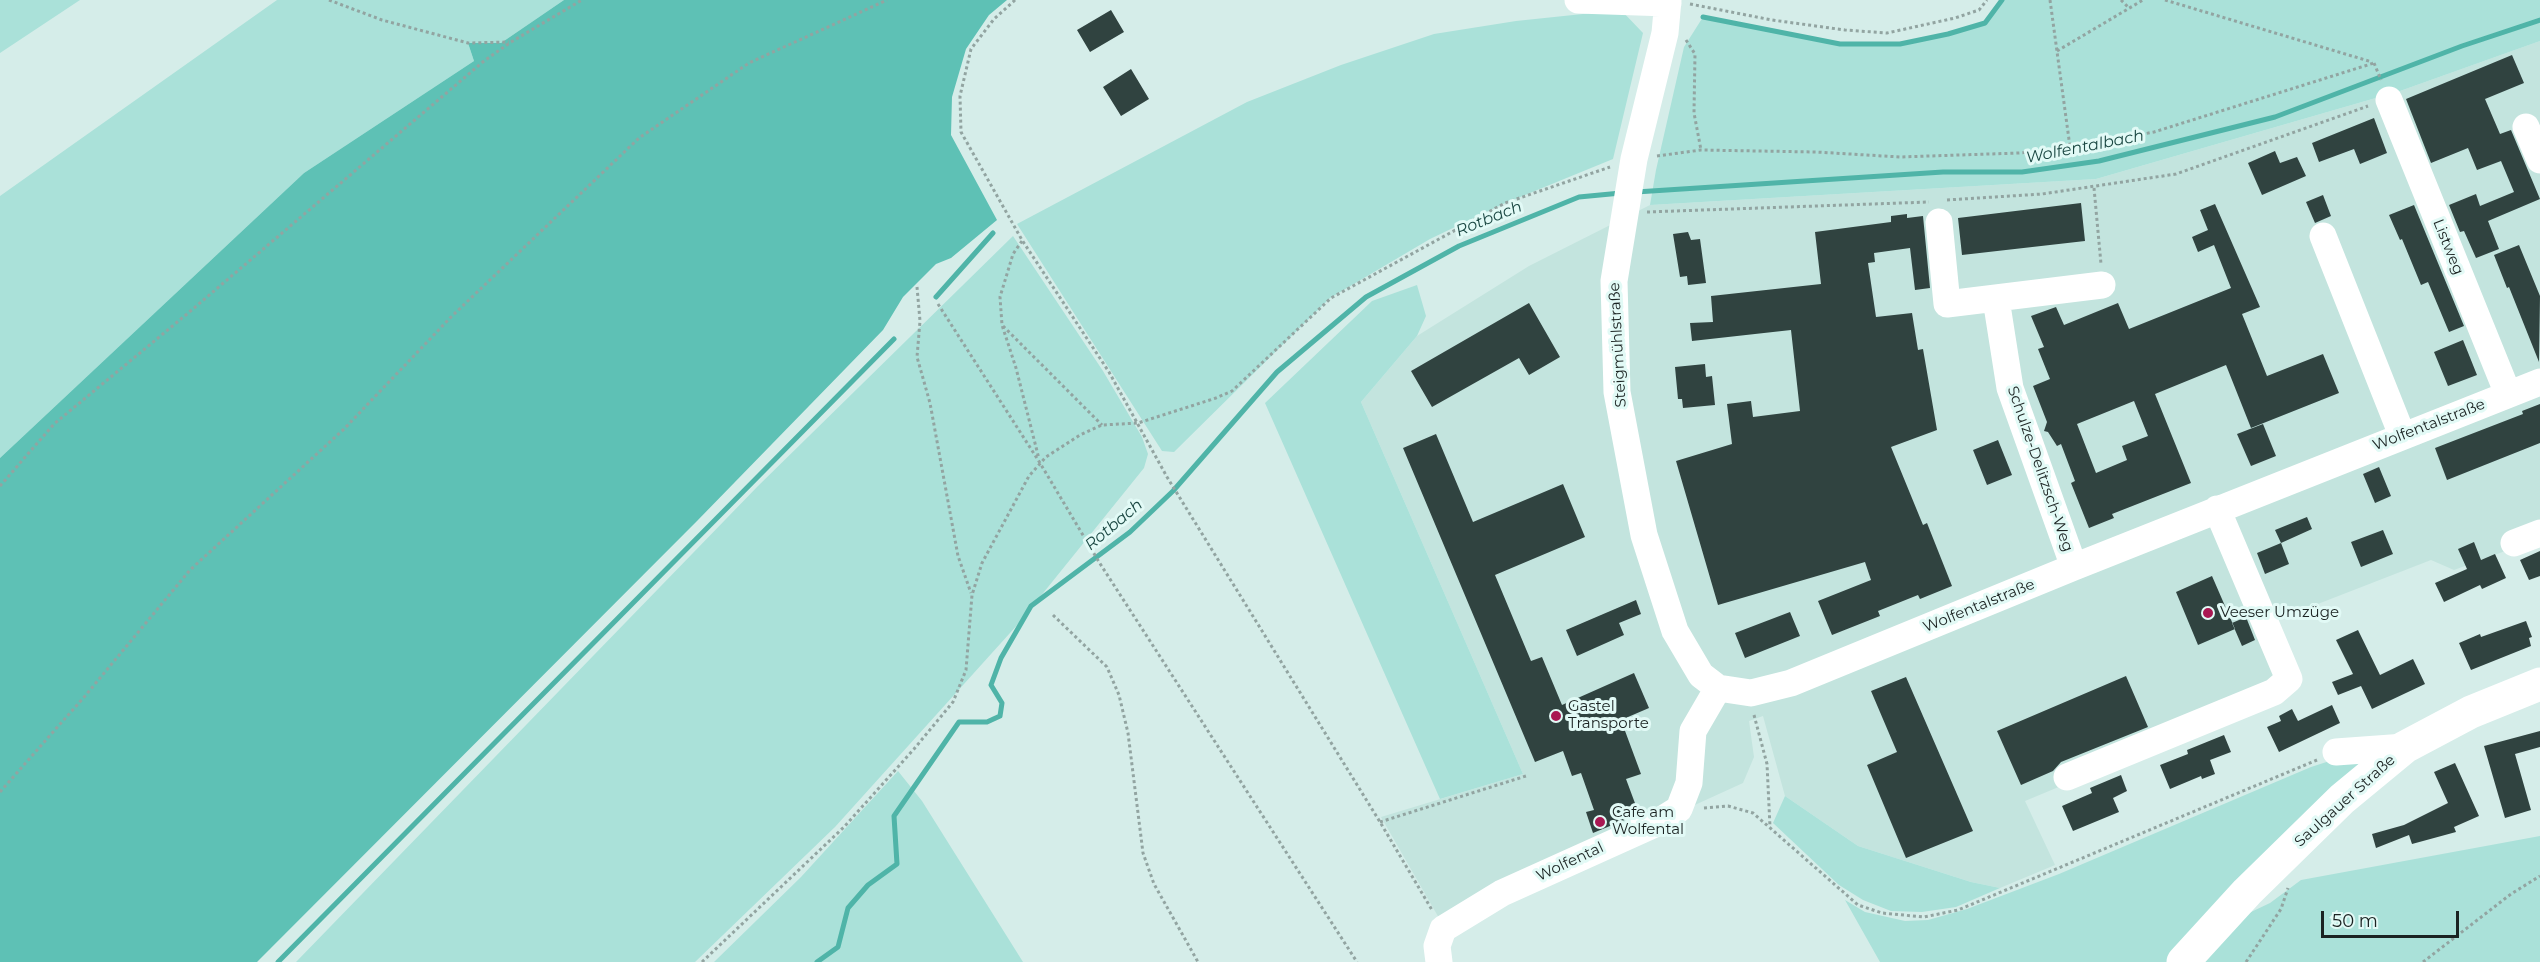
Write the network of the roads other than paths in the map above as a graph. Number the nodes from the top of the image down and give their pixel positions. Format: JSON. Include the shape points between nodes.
{"nodes":[{"id":1,"x":1578,"y":0,"type":"edge"},
{"id":2,"x":1668,"y":1,"type":"edge"},
{"id":3,"x":2389,"y":100,"type":"road end"},
{"id":4,"x":2526,"y":127,"type":"dead end"},
{"id":5,"x":2540,"y":160,"type":"edge"},
{"id":6,"x":1937,"y":208,"type":"road end"},
{"id":7,"x":2323,"y":236,"type":"dead end"},
{"id":8,"x":2102,"y":285,"type":"road end"},
{"id":9,"x":1996,"y":299,"type":"junction"},
{"id":10,"x":2540,"y":382,"type":"edge"},
{"id":11,"x":2508,"y":394,"type":"junction"},
{"id":12,"x":2402,"y":435,"type":"junction"},
{"id":13,"x":2217,"y":509,"type":"junction"},
{"id":14,"x":2540,"y":533,"type":"edge"},
{"id":15,"x":2514,"y":543,"type":"dead end"},
{"id":16,"x":2074,"y":567,"type":"junction"},
{"id":17,"x":2540,"y":684,"type":"edge"},
{"id":18,"x":1734,"y":698,"type":"junction"},
{"id":19,"x":2406,"y":747,"type":"junction"},
{"id":20,"x":2337,"y":752,"type":"road end"},
{"id":21,"x":2067,"y":777,"type":"dead end"},
{"id":22,"x":1439,"y":962,"type":"edge"},
{"id":23,"x":2183,"y":962,"type":"edge"}],
"edges":[{"from":1,"to":2,"type":"street"},
{"from":2,"to":18,"type":"street","name":"Steigmühlstraße","via":[[1665,33],[1634,159],[1614,281],[1617,392],[1644,535],[1675,631],[1701,675]]},
{"from":3,"to":11,"type":"street","name":"Listweg"},
{"from":4,"to":5,"type":"street"},
{"from":6,"to":9,"type":"street","via":[[1947,304]]},
{"from":7,"to":12,"type":"street"},
{"from":8,"to":9,"type":"street"},
{"from":9,"to":16,"type":"street","name":"Schulze-Delitzsch-Weg","via":[[2010,388]]},
{"from":10,"to":11,"type":"street","name":"Wolfentalstraße"},
{"from":11,"to":12,"type":"street","name":"Wolfentalstraße"},
{"from":12,"to":13,"type":"street","name":"Wolfentalstraße"},
{"from":13,"to":16,"type":"street","name":"Wolfentalstraße"},
{"from":13,"to":21,"type":"street","via":[[2289,679],[2274,692]]},
{"from":14,"to":15,"type":"street"},
{"from":16,"to":18,"type":"street","name":"Wolfentalstraße","via":[[1791,683]]},
{"from":17,"to":19,"type":"main road","name":"Saulgauer Straße","via":[[2471,712]]},
{"from":18,"to":22,"type":"street","name":"Wolfental","via":[[1694,731],[1689,783],[1679,809],[1655,824],[1502,893],[1443,929],[1437,946]]},
{"from":19,"to":20,"type":"street"},
{"from":19,"to":23,"type":"main road","name":"Saulgauer Straße","via":[[2342,799],[2247,891]]}]}
